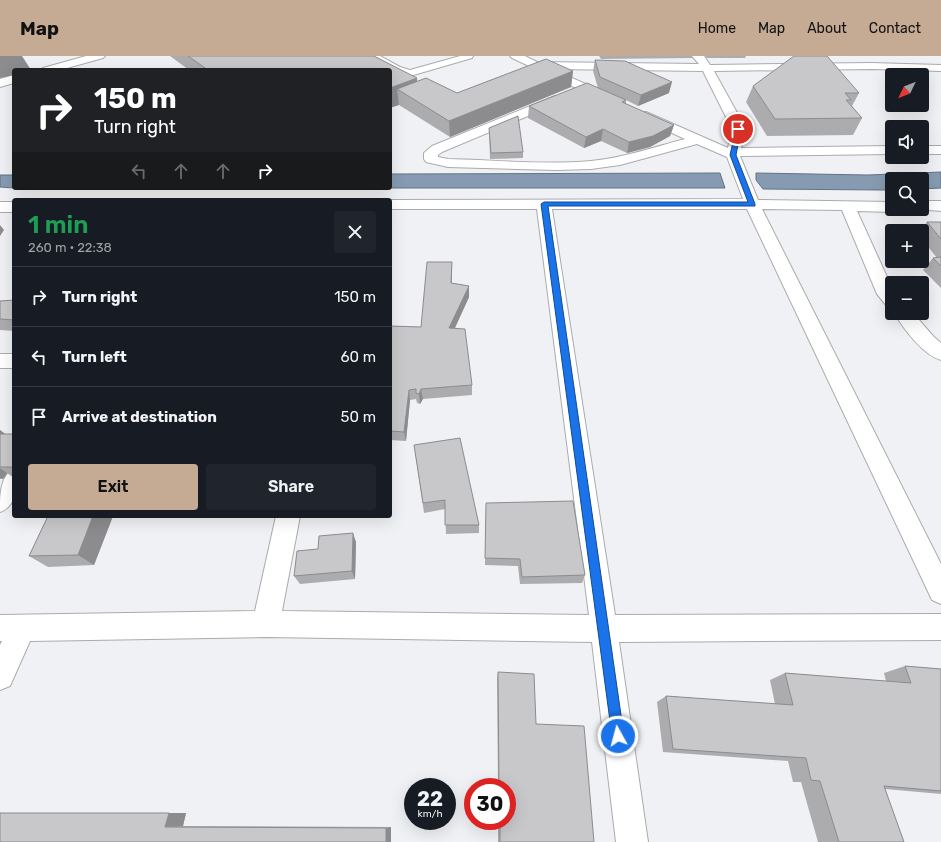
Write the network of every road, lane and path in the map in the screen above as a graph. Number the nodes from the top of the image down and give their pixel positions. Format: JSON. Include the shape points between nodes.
{"nodes":[{"id":1,"x":99,"y":56,"type":"edge"},
{"id":2,"x":374,"y":56,"type":"edge"},
{"id":3,"x":469,"y":56,"type":"edge"},
{"id":4,"x":698,"y":56,"type":"edge"},
{"id":5,"x":861,"y":56,"type":"edge"},
{"id":6,"x":521,"y":57,"type":"edge"},
{"id":7,"x":536,"y":65,"type":"junction"},
{"id":8,"x":871,"y":66,"type":"junction"},
{"id":9,"x":54,"y":68,"type":"edge"},
{"id":10,"x":390,"y":68,"type":"edge"},
{"id":11,"x":707,"y":68,"type":"junction"},
{"id":12,"x":941,"y":68,"type":"edge"},
{"id":13,"x":393,"y":70,"type":"edge"},
{"id":14,"x":12,"y":80,"type":"edge"},
{"id":15,"x":0,"y":83,"type":"edge"},
{"id":16,"x":584,"y":88,"type":"junction"},
{"id":17,"x":620,"y":104,"type":"edge"},
{"id":18,"x":634,"y":110,"type":"edge"},
{"id":19,"x":700,"y":139,"type":"junction"},
{"id":20,"x":885,"y":150,"type":"edge"},
{"id":21,"x":929,"y":150,"type":"edge"},
{"id":22,"x":941,"y":150,"type":"edge"},
{"id":23,"x":733,"y":153,"type":"junction"},
{"id":24,"x":746,"y":188,"type":"junction"},
{"id":25,"x":392,"y":204,"type":"edge"},
{"id":26,"x":544,"y":204,"type":"junction"},
{"id":27,"x":929,"y":206,"type":"edge"},
{"id":28,"x":941,"y":206,"type":"edge"},
{"id":29,"x":0,"y":207,"type":"edge"},
{"id":30,"x":12,"y":207,"type":"edge"},
{"id":31,"x":848,"y":207,"type":"junction"},
{"id":32,"x":885,"y":207,"type":"edge"},
{"id":33,"x":885,"y":292,"type":"edge"},
{"id":34,"x":908,"y":320,"type":"edge"},
{"id":35,"x":941,"y":353,"type":"edge"},
{"id":36,"x":0,"y":361,"type":"edge"},
{"id":37,"x":12,"y":361,"type":"edge"},
{"id":38,"x":12,"y":482,"type":"edge"},
{"id":39,"x":0,"y":502,"type":"edge"},
{"id":40,"x":288,"y":518,"type":"edge"},
{"id":41,"x":941,"y":592,"type":"edge"},
{"id":42,"x":266,"y":624,"type":"junction"},
{"id":43,"x":941,"y":627,"type":"edge"},
{"id":44,"x":11,"y":628,"type":"edge"},
{"id":45,"x":604,"y":629,"type":"junction"},
{"id":46,"x":0,"y":676,"type":"edge"},
{"id":47,"x":632,"y":842,"type":"edge"}],
"edges":[{"from":1,"to":9,"type":"street"},
{"from":2,"to":10,"type":"lane"},
{"from":3,"to":13,"type":"lane","via":[[418,72]]},
{"from":4,"to":11,"type":"street"},
{"from":5,"to":8,"type":"street"},
{"from":6,"to":7,"type":"street"},
{"from":7,"to":11,"type":"street"},
{"from":7,"to":16,"type":"street"},
{"from":8,"to":11,"type":"street"},
{"from":8,"to":12,"type":"street"},
{"from":11,"to":23,"type":"street","via":[[738,129]]},
{"from":14,"to":15,"type":"street"},
{"from":16,"to":17,"type":"street"},
{"from":16,"to":19,"type":"street","via":[[437,149],[431,153],[431,158],[448,163],[591,166]]},
{"from":18,"to":19,"type":"street"},
{"from":19,"to":23,"type":"street"},
{"from":20,"to":23,"type":"street"},
{"from":21,"to":22,"type":"street"},
{"from":23,"to":24,"type":"street"},
{"from":24,"to":26,"type":"street"},
{"from":24,"to":31,"type":"street"},
{"from":24,"to":41,"type":"street"},
{"from":25,"to":26,"type":"street"},
{"from":26,"to":45,"type":"street"},
{"from":27,"to":28,"type":"street"},
{"from":29,"to":30,"type":"street"},
{"from":31,"to":32,"type":"street"},
{"from":31,"to":33,"type":"street"},
{"from":34,"to":35,"type":"street","via":[[926,341]]},
{"from":36,"to":37,"type":"street"},
{"from":38,"to":39,"type":"street"},
{"from":40,"to":42,"type":"street"},
{"from":42,"to":44,"type":"street"},
{"from":42,"to":45,"type":"street"},
{"from":43,"to":45,"type":"street"},
{"from":44,"to":46,"type":"street"},
{"from":45,"to":47,"type":"street"}]}
